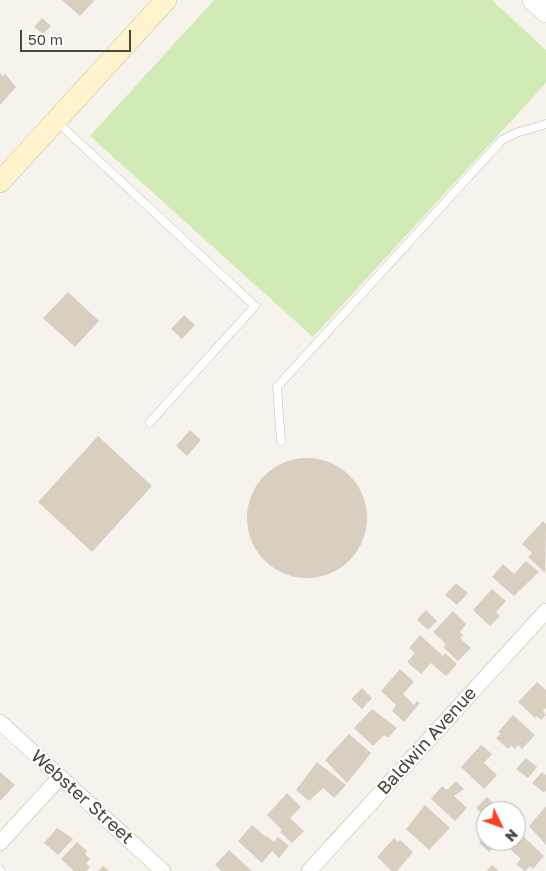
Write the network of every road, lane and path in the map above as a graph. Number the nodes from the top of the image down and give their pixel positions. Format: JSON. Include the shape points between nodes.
{"nodes":[{"id":1,"x":166,"y":0,"type":"edge"},
{"id":2,"x":532,"y":0,"type":"edge"},
{"id":3,"x":546,"y":13,"type":"edge"},
{"id":4,"x":54,"y":120,"type":"junction"},
{"id":5,"x":546,"y":124,"type":"edge"},
{"id":6,"x":2,"y":175,"type":"edge"},
{"id":7,"x":150,"y":422,"type":"dead end"},
{"id":8,"x":281,"y":441,"type":"dead end"},
{"id":9,"x":546,"y":611,"type":"edge"},
{"id":10,"x":0,"y":722,"type":"edge"},
{"id":11,"x":60,"y":777,"type":"junction"},
{"id":12,"x":0,"y":843,"type":"edge"},
{"id":13,"x":164,"y":871,"type":"edge"},
{"id":14,"x":309,"y":871,"type":"edge"}],
"edges":[{"from":1,"to":4,"type":"main road"},
{"from":2,"to":3,"type":"street"},
{"from":4,"to":6,"type":"main road"},
{"from":4,"to":7,"type":"lane","via":[[255,306]]},
{"from":5,"to":8,"type":"lane","via":[[502,140],[277,387]]},
{"from":9,"to":14,"type":"street","name":"Baldwin Avenue"},
{"from":10,"to":11,"type":"street","name":"Webster Street"},
{"from":11,"to":12,"type":"street"},
{"from":11,"to":13,"type":"street","name":"Webster Street"}]}
